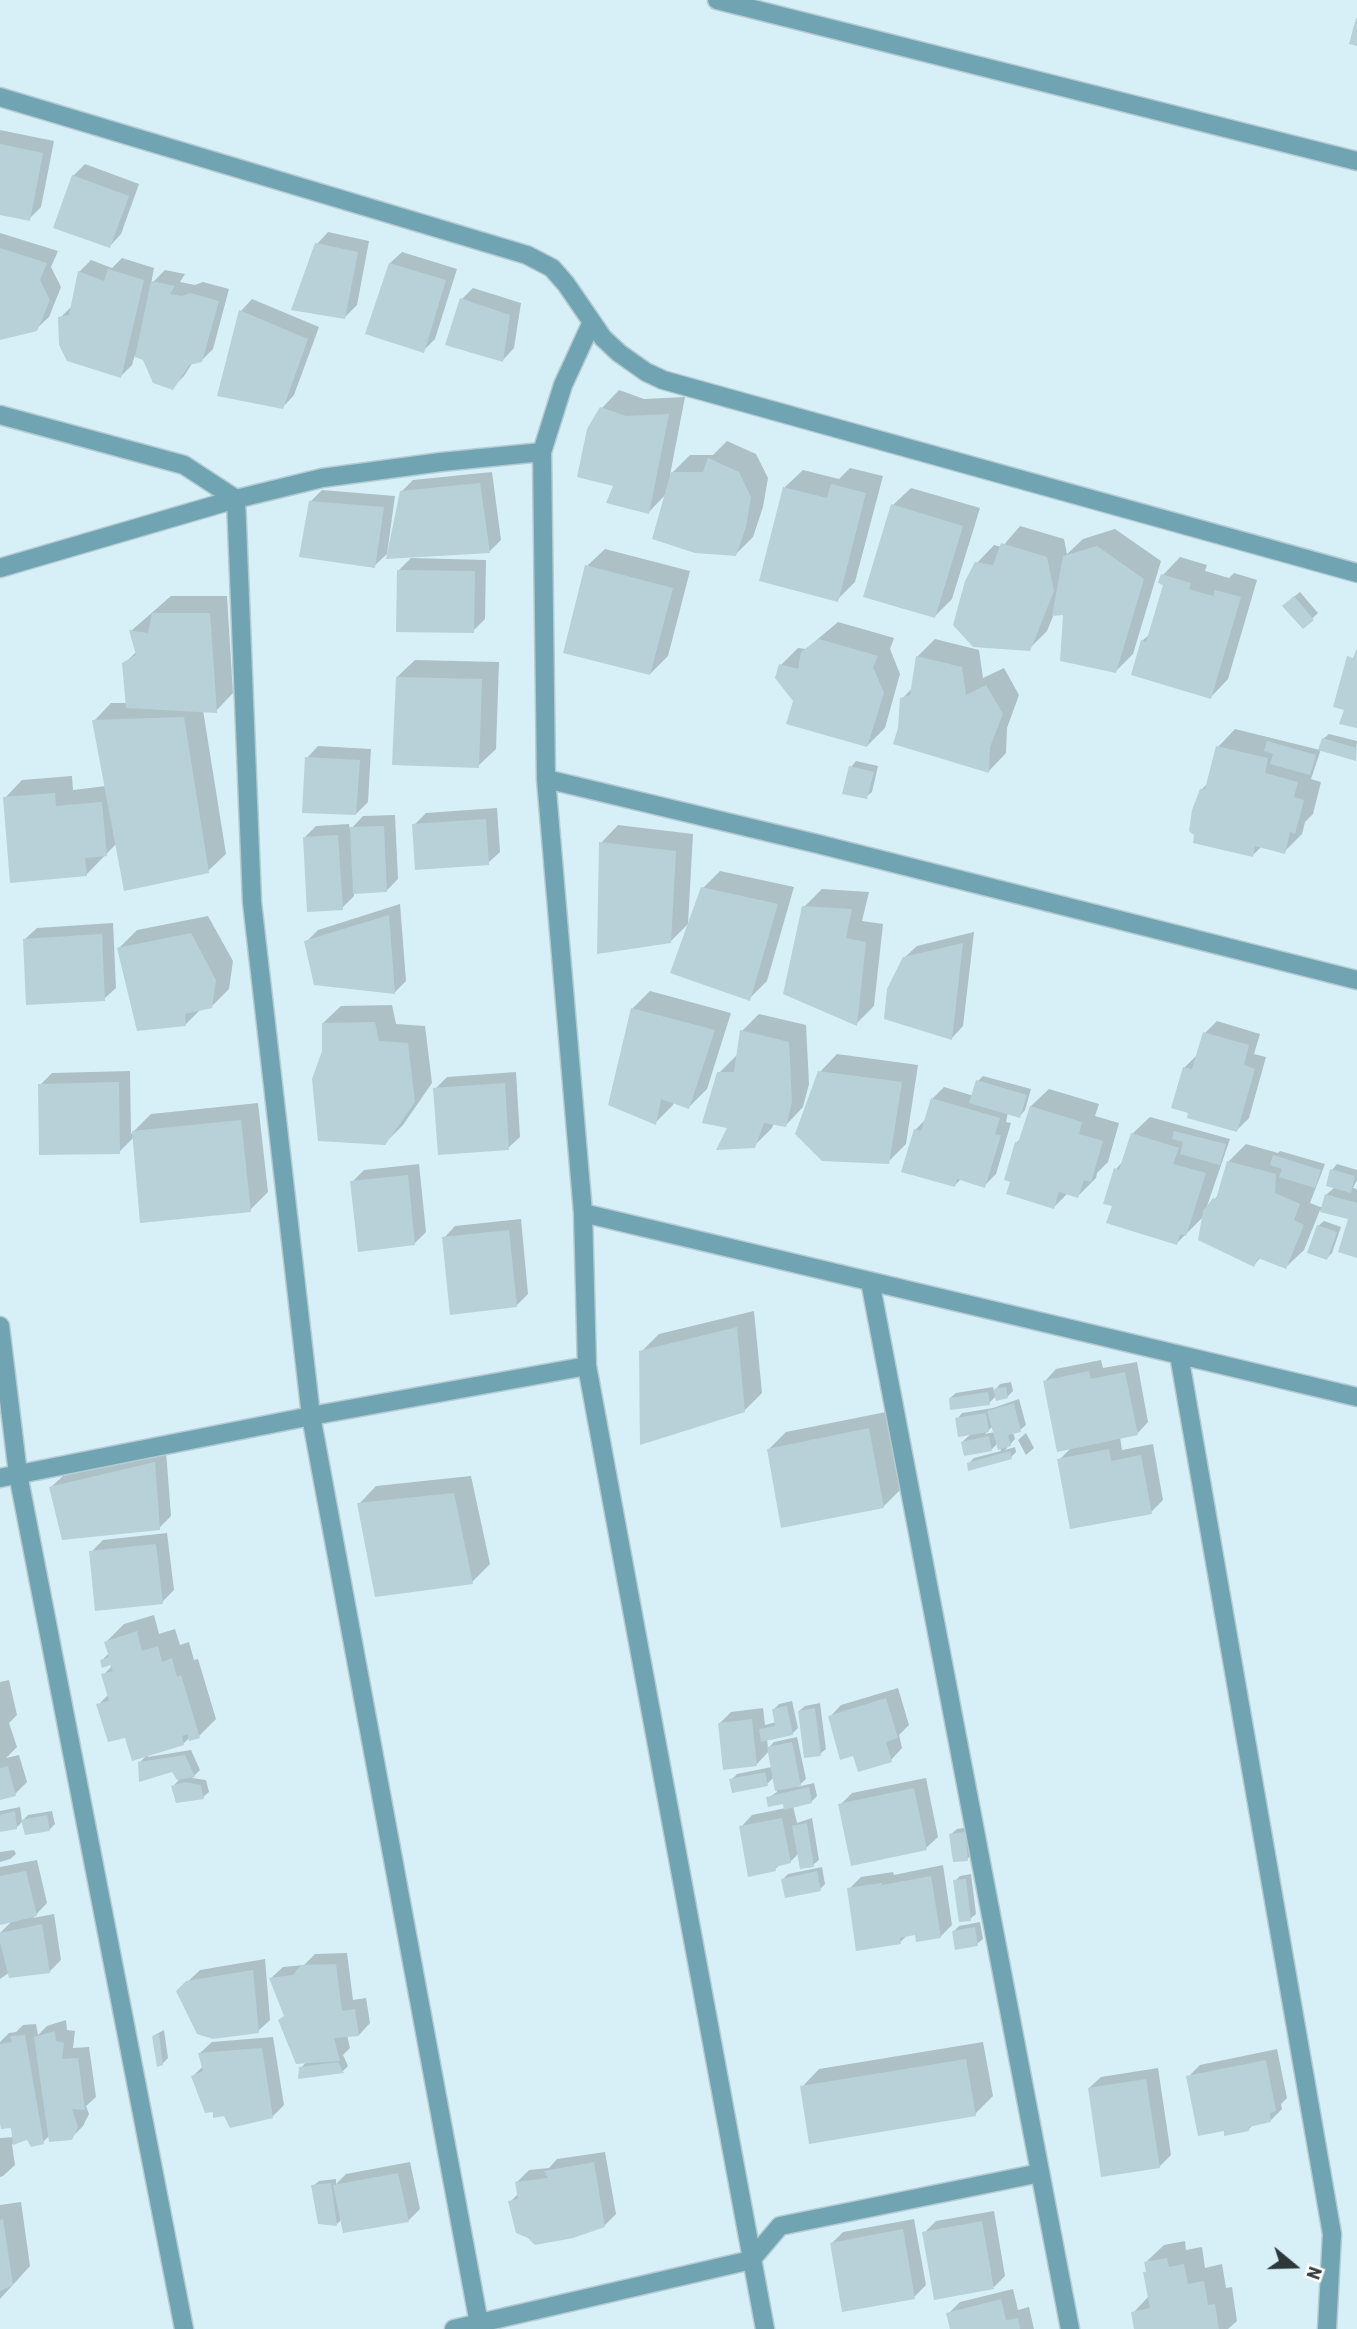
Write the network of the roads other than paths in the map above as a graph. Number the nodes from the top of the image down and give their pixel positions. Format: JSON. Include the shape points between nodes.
{"nodes":[{"id":1,"x":717,"y":0,"type":"edge"},
{"id":2,"x":0,"y":97,"type":"edge"},
{"id":3,"x":1357,"y":161,"type":"edge"},
{"id":4,"x":592,"y":322,"type":"junction"},
{"id":5,"x":0,"y":415,"type":"edge"},
{"id":6,"x":542,"y":452,"type":"junction"},
{"id":7,"x":236,"y":499,"type":"junction"},
{"id":8,"x":0,"y":568,"type":"edge"},
{"id":9,"x":1357,"y":573,"type":"edge"},
{"id":10,"x":546,"y":779,"type":"junction"},
{"id":11,"x":1357,"y":980,"type":"edge"},
{"id":12,"x":583,"y":1213,"type":"junction"},
{"id":13,"x":870,"y":1281,"type":"junction"},
{"id":14,"x":0,"y":1326,"type":"edge"},
{"id":15,"x":1179,"y":1355,"type":"junction"},
{"id":16,"x":587,"y":1366,"type":"junction"},
{"id":17,"x":1357,"y":1397,"type":"edge"},
{"id":18,"x":310,"y":1416,"type":"junction"},
{"id":19,"x":18,"y":1474,"type":"junction"},
{"id":20,"x":0,"y":1478,"type":"edge"},
{"id":21,"x":1040,"y":2173,"type":"junction"},
{"id":22,"x":751,"y":2260,"type":"junction"},
{"id":23,"x":479,"y":2326,"type":"edge"},
{"id":24,"x":184,"y":2329,"type":"edge"},
{"id":25,"x":454,"y":2329,"type":"edge"},
{"id":26,"x":765,"y":2329,"type":"edge"},
{"id":27,"x":1070,"y":2329,"type":"edge"},
{"id":28,"x":1327,"y":2329,"type":"edge"}],
"edges":[{"from":1,"to":3,"type":"street"},
{"from":2,"to":4,"type":"street","via":[[527,255],[552,268]]},
{"from":4,"to":6,"type":"street","via":[[563,385]]},
{"from":4,"to":9,"type":"street","via":[[619,353],[663,380]]},
{"from":5,"to":7,"type":"street","via":[[184,465]]},
{"from":6,"to":7,"type":"street","via":[[323,478]]},
{"from":6,"to":10,"type":"street"},
{"from":7,"to":8,"type":"street"},
{"from":7,"to":18,"type":"street","via":[[252,902]]},
{"from":10,"to":11,"type":"street"},
{"from":10,"to":12,"type":"street"},
{"from":12,"to":13,"type":"street"},
{"from":12,"to":16,"type":"street"},
{"from":13,"to":15,"type":"street"},
{"from":13,"to":21,"type":"street"},
{"from":14,"to":19,"type":"street"},
{"from":15,"to":17,"type":"street"},
{"from":15,"to":28,"type":"street","via":[[1332,2234]]},
{"from":16,"to":18,"type":"street"},
{"from":16,"to":22,"type":"street"},
{"from":18,"to":19,"type":"street"},
{"from":18,"to":23,"type":"street"},
{"from":19,"to":20,"type":"street"},
{"from":19,"to":24,"type":"street"},
{"from":21,"to":22,"type":"street","via":[[780,2226]]},
{"from":21,"to":27,"type":"street"},
{"from":22,"to":23,"type":"street"},
{"from":22,"to":26,"type":"street"},
{"from":23,"to":25,"type":"street"}]}
